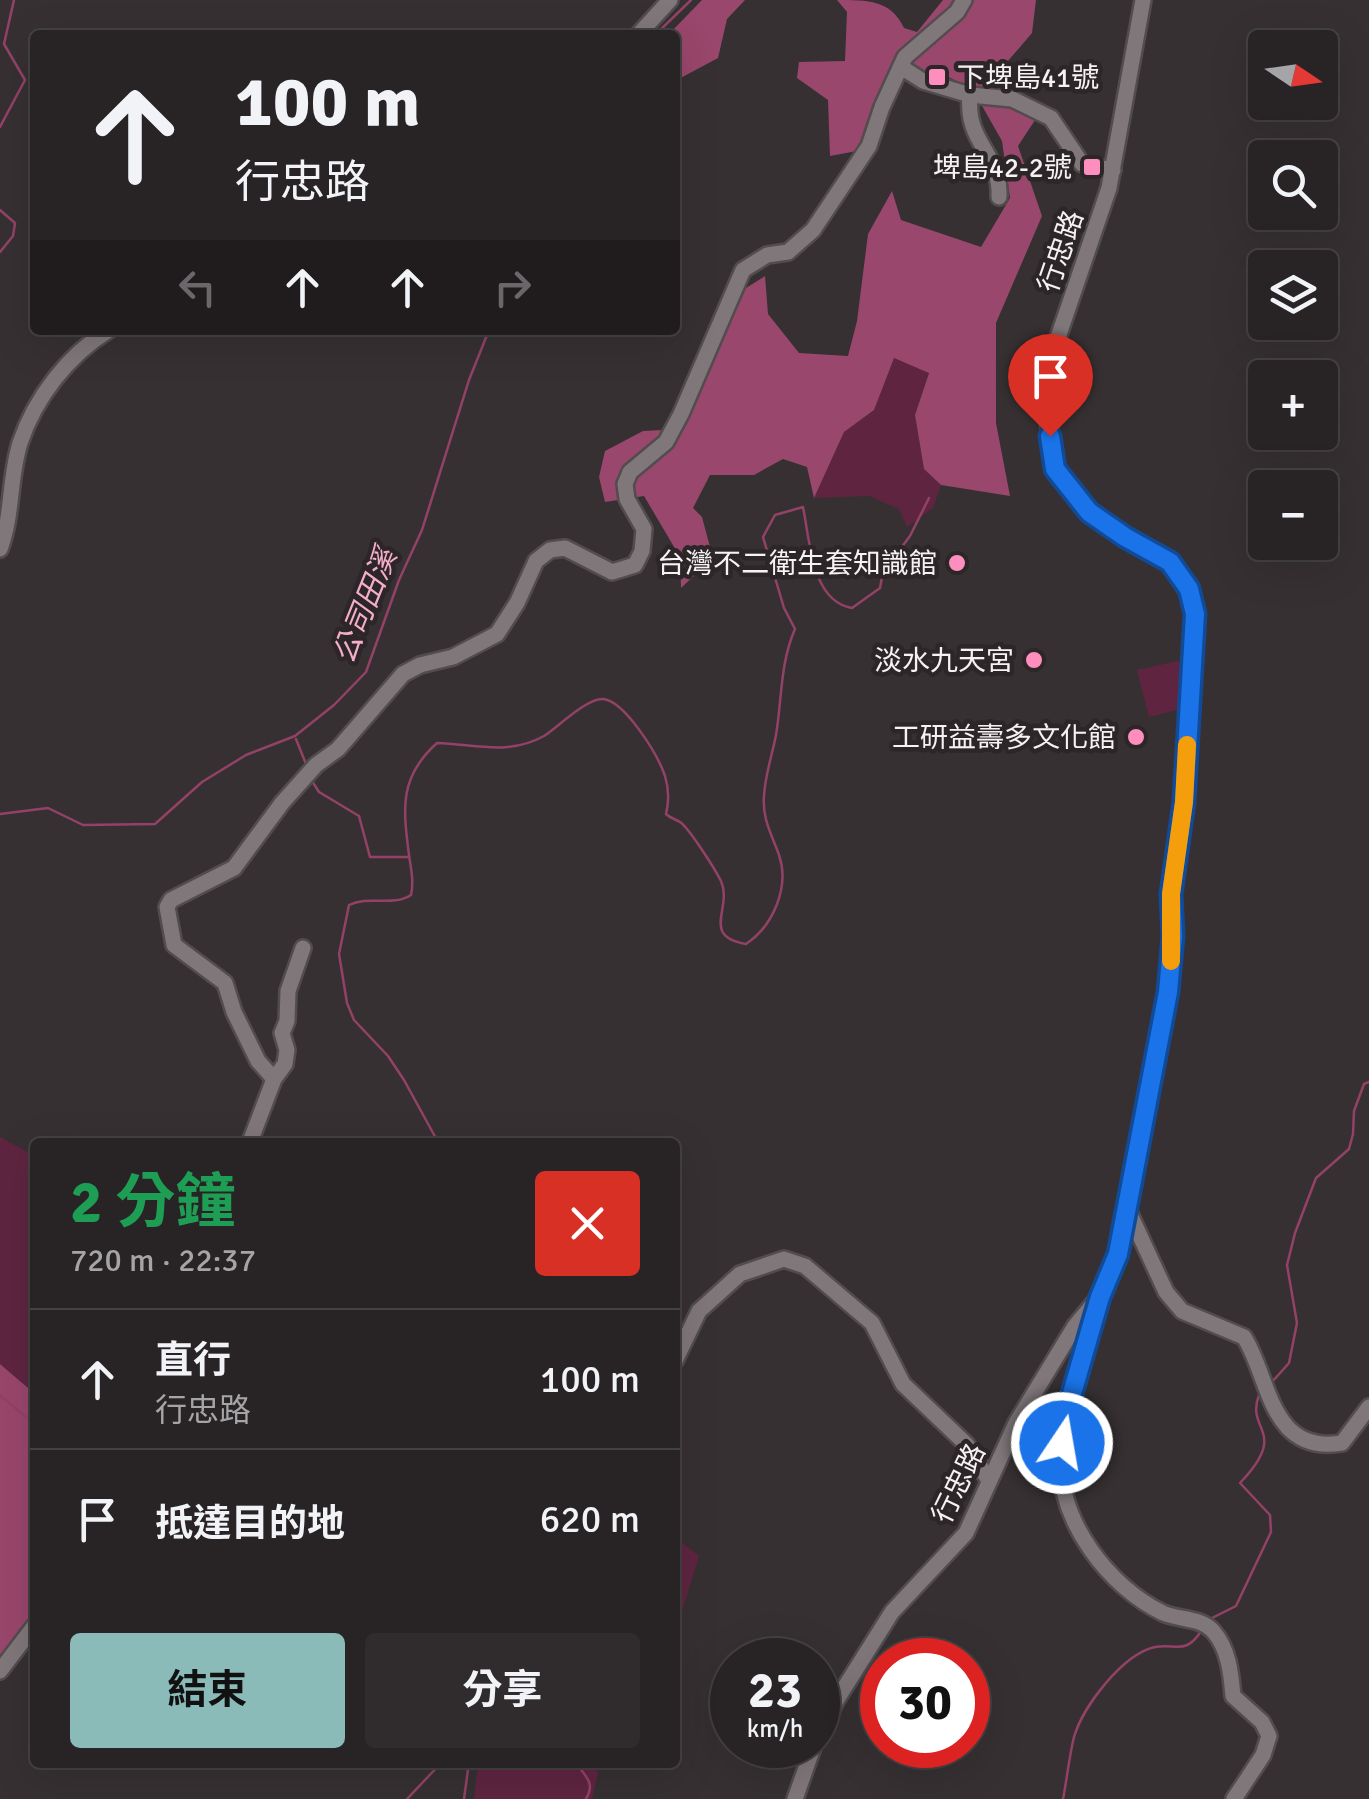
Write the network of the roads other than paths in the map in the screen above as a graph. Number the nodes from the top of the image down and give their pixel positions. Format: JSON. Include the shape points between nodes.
{"nodes":[{"id":1,"x":670,"y":0,"type":"edge"},
{"id":2,"x":964,"y":0,"type":"edge"},
{"id":3,"x":1143,"y":0,"type":"edge"},
{"id":4,"x":643,"y":30,"type":"edge"},
{"id":5,"x":901,"y":67,"type":"junction"},
{"id":6,"x":970,"y":95,"type":"junction"},
{"id":7,"x":1113,"y":170,"type":"junction"},
{"id":8,"x":1000,"y":197,"type":"dead end"},
{"id":9,"x":101,"y":335,"type":"edge"},
{"id":10,"x":0,"y":549,"type":"edge"},
{"id":11,"x":303,"y":948,"type":"dead end"},
{"id":12,"x":274,"y":1079,"type":"junction"},
{"id":13,"x":252,"y":1138,"type":"edge"},
{"id":14,"x":1128,"y":1210,"type":"junction"},
{"id":15,"x":1100,"y":1297,"type":"junction"},
{"id":16,"x":680,"y":1350,"type":"edge"},
{"id":17,"x":1369,"y":1407,"type":"edge"},
{"id":18,"x":988,"y":1479,"type":"junction"},
{"id":19,"x":30,"y":1632,"type":"edge"},
{"id":20,"x":0,"y":1671,"type":"edge"},
{"id":21,"x":840,"y":1695,"type":"edge"},
{"id":22,"x":806,"y":1768,"type":"edge"},
{"id":23,"x":795,"y":1799,"type":"edge"},
{"id":24,"x":1234,"y":1799,"type":"edge"}],
"edges":[{"from":1,"to":4,"type":"street"},
{"from":2,"to":5,"type":"street"},
{"from":3,"to":7,"type":"street","name":"行忠路"},
{"from":5,"to":6,"type":"street"},
{"from":5,"to":12,"type":"street","via":[[869,146],[813,230],[788,252],[767,255],[743,270],[666,442],[630,472],[627,498],[644,529],[634,565],[612,572],[565,548],[550,550],[536,561],[497,634],[403,674],[282,804],[234,868],[171,900],[174,945],[225,984],[258,1061]]},
{"from":6,"to":7,"type":"street","via":[[1012,99],[1051,118],[1082,164]]},
{"from":6,"to":8,"type":"street","via":[[968,115],[1000,178]]},
{"from":7,"to":14,"type":"street","name":"行忠路","via":[[1048,364],[1045,402],[1055,469],[1089,512],[1170,562],[1189,589],[1195,614],[1168,992]]},
{"from":9,"to":10,"type":"street","via":[[58,372],[20,442],[10,524]]},
{"from":11,"to":12,"type":"street","via":[[288,991],[285,1064]]},
{"from":12,"to":13,"type":"street"},
{"from":14,"to":15,"type":"street","name":"行忠路"},
{"from":14,"to":17,"type":"street","via":[[1166,1292],[1182,1310],[1244,1337],[1275,1412],[1289,1428],[1324,1446],[1342,1443]]},
{"from":15,"to":18,"type":"street","name":"行忠路","via":[[1055,1356]]},
{"from":15,"to":24,"type":"street","via":[[1064,1421],[1060,1466],[1075,1527],[1111,1577],[1163,1613],[1206,1627],[1230,1663],[1233,1696],[1269,1736]]},
{"from":16,"to":18,"type":"street","via":[[699,1310],[740,1274],[784,1259],[805,1266],[872,1323],[902,1384],[966,1445]]},
{"from":18,"to":21,"type":"street","name":"行忠路","via":[[966,1533],[892,1612]]},
{"from":19,"to":20,"type":"street"},
{"from":22,"to":23,"type":"street","name":"行忠路"}]}
